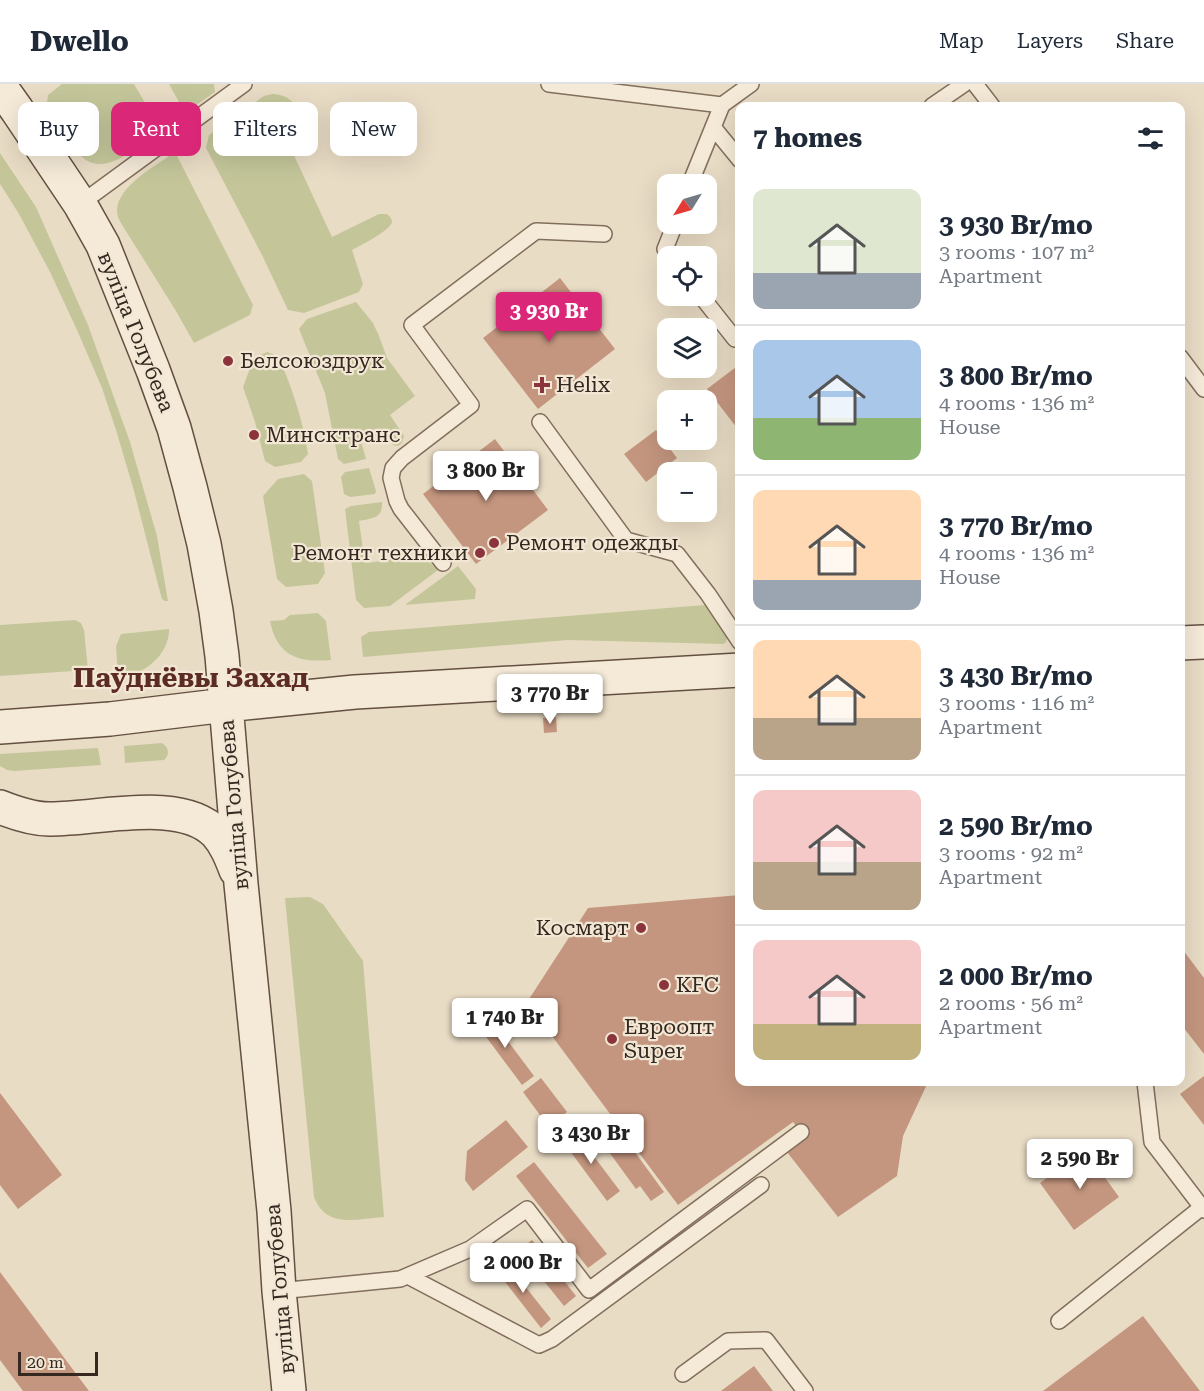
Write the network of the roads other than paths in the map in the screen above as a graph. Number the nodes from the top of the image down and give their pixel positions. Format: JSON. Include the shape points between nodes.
{"nodes":[{"id":1,"x":244,"y":84,"type":"edge"},
{"id":2,"x":549,"y":84,"type":"edge"},
{"id":3,"x":750,"y":84,"type":"edge"},
{"id":4,"x":964,"y":84,"type":"edge"},
{"id":5,"x":975,"y":84,"type":"edge"},
{"id":6,"x":0,"y":86,"type":"edge"},
{"id":7,"x":938,"y":102,"type":"edge"},
{"id":8,"x":989,"y":102,"type":"edge"},
{"id":9,"x":722,"y":105,"type":"junction"},
{"id":10,"x":713,"y":127,"type":"junction"},
{"id":11,"x":735,"y":154,"type":"edge"},
{"id":12,"x":694,"y":174,"type":"edge"},
{"id":13,"x":80,"y":204,"type":"junction"},
{"id":14,"x":604,"y":234,"type":"dead end"},
{"id":15,"x":709,"y":306,"type":"edge"},
{"id":16,"x":735,"y":339,"type":"dead end"},
{"id":17,"x":1185,"y":364,"type":"edge"},
{"id":18,"x":1204,"y":389,"type":"edge"},
{"id":19,"x":540,"y":422,"type":"dead end"},
{"id":20,"x":443,"y":563,"type":"dead end"},
{"id":21,"x":735,"y":634,"type":"edge"},
{"id":22,"x":1204,"y":642,"type":"edge"},
{"id":23,"x":1185,"y":643,"type":"edge"},
{"id":24,"x":735,"y":670,"type":"edge"},
{"id":25,"x":226,"y":705,"type":"junction"},
{"id":26,"x":0,"y":727,"type":"edge"},
{"id":27,"x":0,"y":807,"type":"edge"},
{"id":28,"x":241,"y":884,"type":"junction"},
{"id":29,"x":1145,"y":1086,"type":"edge"},
{"id":30,"x":801,"y":1132,"type":"dead end"},
{"id":31,"x":760,"y":1185,"type":"dead end"},
{"id":32,"x":1203,"y":1208,"type":"edge"},
{"id":33,"x":408,"y":1276,"type":"junction"},
{"id":34,"x":279,"y":1291,"type":"junction"},
{"id":35,"x":1059,"y":1321,"type":"dead end"},
{"id":36,"x":683,"y":1374,"type":"dead end"},
{"id":37,"x":289,"y":1391,"type":"edge"},
{"id":38,"x":805,"y":1391,"type":"edge"}],
"edges":[{"from":1,"to":13,"type":"lane"},
{"from":2,"to":9,"type":"lane"},
{"from":3,"to":9,"type":"lane"},
{"from":4,"to":7,"type":"lane"},
{"from":5,"to":8,"type":"lane"},
{"from":6,"to":13,"type":"main road","name":"вуліца Голубева"},
{"from":9,"to":10,"type":"lane"},
{"from":10,"to":11,"type":"lane"},
{"from":10,"to":12,"type":"lane"},
{"from":13,"to":25,"type":"main road","name":"вуліца Голубева","via":[[103,245],[174,428],[206,555]]},
{"from":14,"to":20,"type":"lane","via":[[536,231],[412,325],[471,405],[396,463],[392,472],[398,505]]},
{"from":15,"to":16,"type":"lane"},
{"from":17,"to":18,"type":"lane"},
{"from":19,"to":21,"type":"lane","via":[[626,540],[677,554]]},
{"from":22,"to":23,"type":"main road"},
{"from":24,"to":25,"type":"main road","via":[[355,692]]},
{"from":25,"to":26,"type":"main road"},
{"from":25,"to":28,"type":"main road","name":"вуліца Голубева"},
{"from":27,"to":28,"type":"main road","via":[[47,819],[149,812],[189,817],[216,833],[231,855]]},
{"from":28,"to":34,"type":"main road","name":"вуліца Голубева"},
{"from":29,"to":32,"type":"lane","via":[[1152,1142]]},
{"from":30,"to":33,"type":"lane","via":[[589,1290],[526,1209],[470,1249]]},
{"from":31,"to":33,"type":"lane","via":[[539,1345]]},
{"from":32,"to":35,"type":"lane"},
{"from":33,"to":34,"type":"lane"},
{"from":34,"to":37,"type":"main road","name":"вуліца Голубева"},
{"from":36,"to":38,"type":"lane","via":[[728,1341],[766,1340]]}]}
